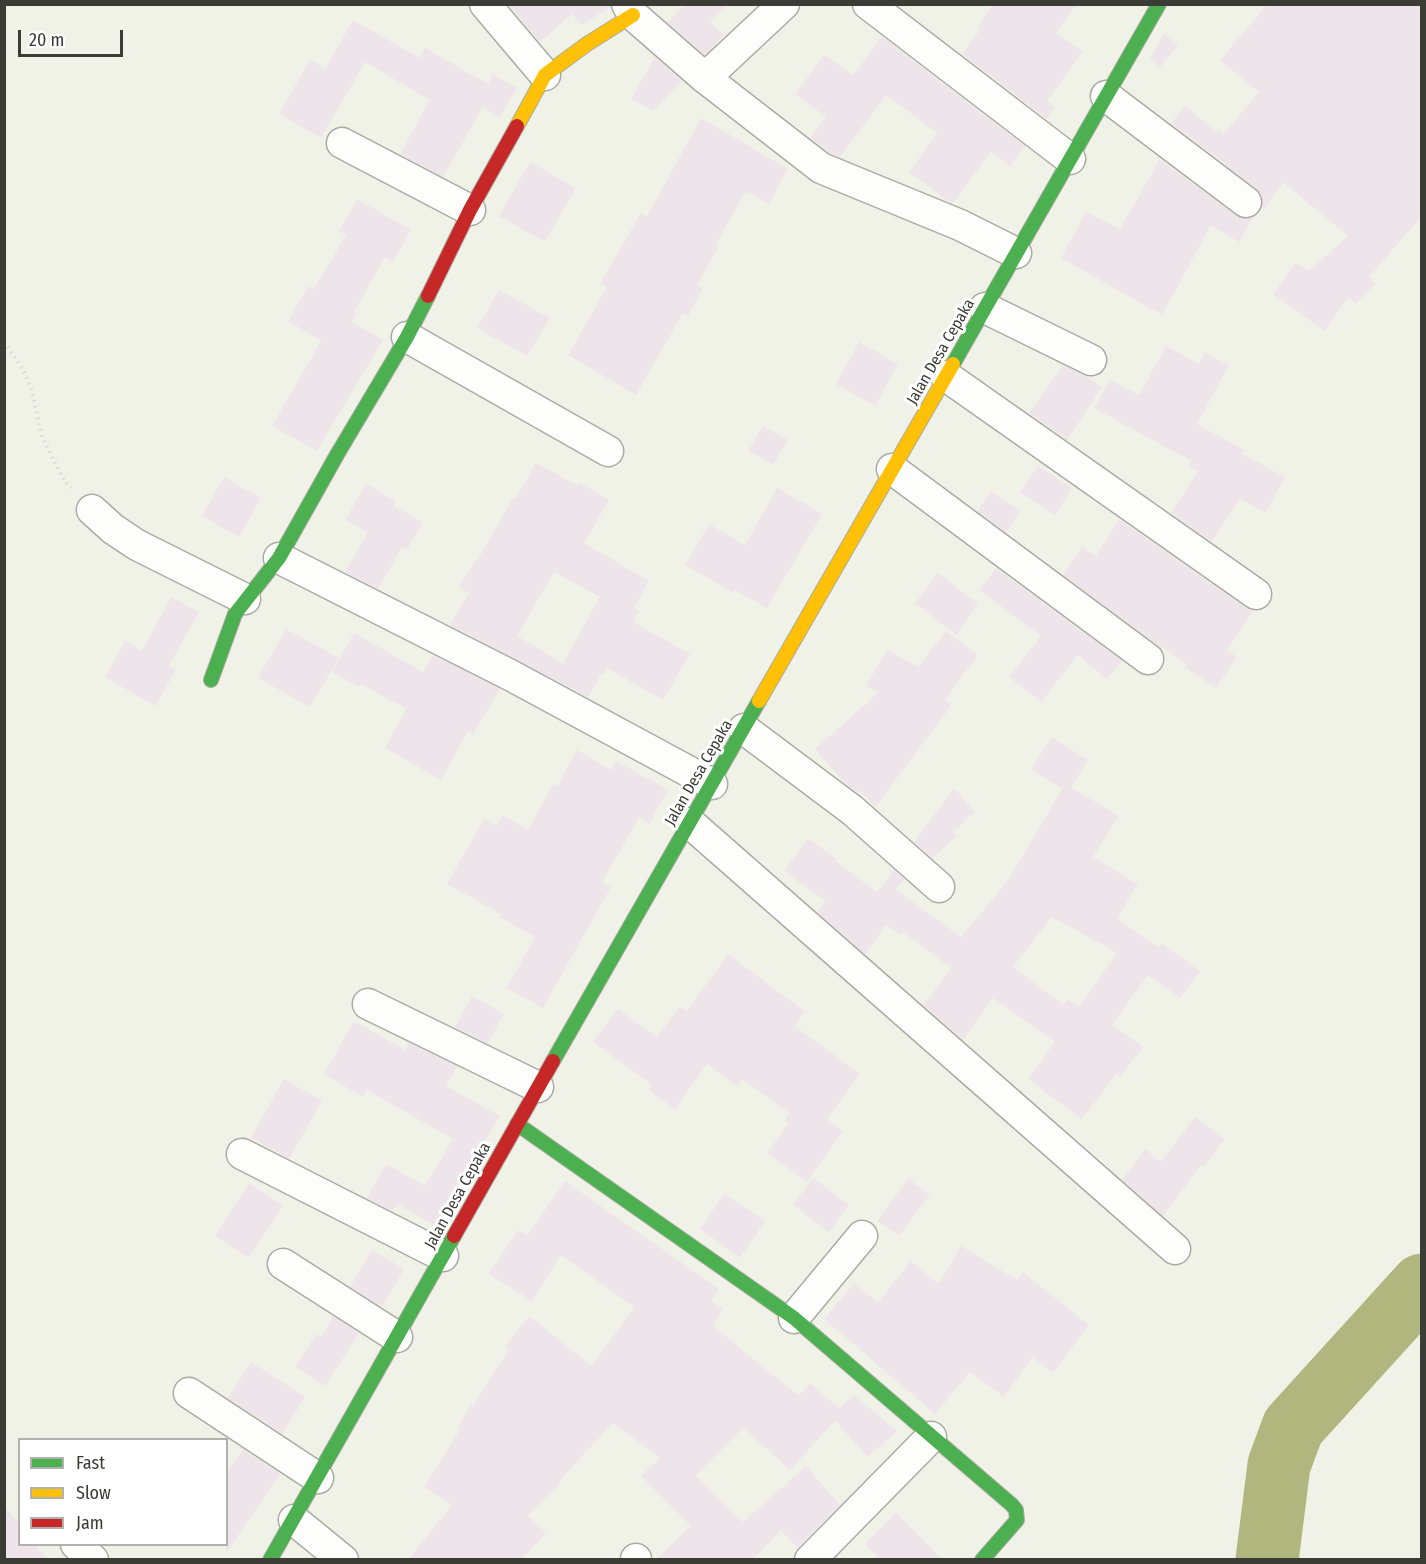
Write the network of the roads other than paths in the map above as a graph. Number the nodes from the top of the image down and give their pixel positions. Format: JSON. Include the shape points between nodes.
{"nodes":[{"id":1,"x":485,"y":4,"type":"edge"},
{"id":2,"x":784,"y":4,"type":"edge"},
{"id":3,"x":868,"y":4,"type":"edge"},
{"id":4,"x":1159,"y":4,"type":"edge"},
{"id":5,"x":630,"y":10,"type":"edge"},
{"id":6,"x":545,"y":75,"type":"junction"},
{"id":7,"x":705,"y":78,"type":"junction"},
{"id":8,"x":1106,"y":96,"type":"junction"},
{"id":9,"x":342,"y":143,"type":"dead end"},
{"id":10,"x":1070,"y":159,"type":"junction"},
{"id":11,"x":1246,"y":202,"type":"dead end"},
{"id":12,"x":470,"y":210,"type":"junction"},
{"id":13,"x":1016,"y":253,"type":"junction"},
{"id":14,"x":984,"y":308,"type":"junction"},
{"id":15,"x":407,"y":337,"type":"junction"},
{"id":16,"x":1091,"y":360,"type":"dead end"},
{"id":17,"x":946,"y":376,"type":"junction"},
{"id":18,"x":608,"y":451,"type":"dead end"},
{"id":19,"x":892,"y":469,"type":"junction"},
{"id":20,"x":92,"y":510,"type":"road end"},
{"id":21,"x":279,"y":558,"type":"junction"},
{"id":22,"x":1256,"y":594,"type":"dead end"},
{"id":23,"x":245,"y":599,"type":"junction"},
{"id":24,"x":1148,"y":659,"type":"dead end"},
{"id":25,"x":211,"y":680,"type":"dead end"},
{"id":26,"x":744,"y":729,"type":"junction"},
{"id":27,"x":712,"y":784,"type":"junction"},
{"id":28,"x":690,"y":823,"type":"junction"},
{"id":29,"x":939,"y":887,"type":"dead end"},
{"id":30,"x":368,"y":1004,"type":"dead end"},
{"id":31,"x":538,"y":1087,"type":"junction"},
{"id":32,"x":517,"y":1124,"type":"junction"},
{"id":33,"x":242,"y":1154,"type":"dead end"},
{"id":34,"x":862,"y":1236,"type":"dead end"},
{"id":35,"x":1175,"y":1249,"type":"dead end"},
{"id":36,"x":443,"y":1256,"type":"junction"},
{"id":37,"x":283,"y":1264,"type":"dead end"},
{"id":38,"x":794,"y":1318,"type":"junction"},
{"id":39,"x":397,"y":1337,"type":"junction"},
{"id":40,"x":189,"y":1393,"type":"dead end"},
{"id":41,"x":931,"y":1437,"type":"junction"},
{"id":42,"x":318,"y":1478,"type":"junction"},
{"id":43,"x":294,"y":1520,"type":"junction"},
{"id":44,"x":77,"y":1546,"type":"edge"},
{"id":45,"x":93,"y":1560,"type":"edge"},
{"id":46,"x":270,"y":1560,"type":"edge"},
{"id":47,"x":343,"y":1560,"type":"edge"},
{"id":48,"x":810,"y":1560,"type":"edge"},
{"id":49,"x":982,"y":1560,"type":"edge"}],
"edges":[{"from":1,"to":6,"type":"street"},
{"from":2,"to":7,"type":"street"},
{"from":3,"to":10,"type":"street"},
{"from":4,"to":8,"type":"street","name":"Jalan Desa Cepaka"},
{"from":5,"to":6,"type":"street"},
{"from":5,"to":7,"type":"street"},
{"from":6,"to":12,"type":"street"},
{"from":7,"to":13,"type":"street","via":[[821,168],[960,225]]},
{"from":8,"to":10,"type":"street","name":"Jalan Desa Cepaka"},
{"from":8,"to":11,"type":"street"},
{"from":9,"to":12,"type":"street"},
{"from":10,"to":13,"type":"street","name":"Jalan Desa Cepaka"},
{"from":12,"to":15,"type":"street"},
{"from":13,"to":14,"type":"street","name":"Jalan Desa Cepaka"},
{"from":14,"to":16,"type":"street"},
{"from":14,"to":17,"type":"street","name":"Jalan Desa Cepaka"},
{"from":15,"to":18,"type":"street"},
{"from":15,"to":21,"type":"street"},
{"from":17,"to":19,"type":"street","name":"Jalan Desa Cepaka"},
{"from":17,"to":22,"type":"street"},
{"from":19,"to":24,"type":"street"},
{"from":19,"to":26,"type":"street","name":"Jalan Desa Cepaka"},
{"from":20,"to":23,"type":"street","via":[[137,545]]},
{"from":21,"to":23,"type":"street"},
{"from":21,"to":27,"type":"street","via":[[512,676]]},
{"from":23,"to":25,"type":"street","via":[[235,614]]},
{"from":26,"to":27,"type":"street","name":"Jalan Desa Cepaka"},
{"from":26,"to":29,"type":"street","via":[[852,810]]},
{"from":27,"to":28,"type":"street","name":"Jalan Desa Cepaka"},
{"from":28,"to":31,"type":"street","name":"Jalan Desa Cepaka"},
{"from":28,"to":35,"type":"street"},
{"from":30,"to":31,"type":"street"},
{"from":31,"to":32,"type":"street","name":"Jalan Desa Cepaka"},
{"from":32,"to":36,"type":"street","name":"Jalan Desa Cepaka"},
{"from":32,"to":38,"type":"street"},
{"from":33,"to":36,"type":"street"},
{"from":34,"to":38,"type":"street"},
{"from":36,"to":39,"type":"street","name":"Jalan Desa Cepaka"},
{"from":37,"to":39,"type":"street"},
{"from":38,"to":41,"type":"street"},
{"from":39,"to":42,"type":"street","name":"Jalan Desa Cepaka"},
{"from":40,"to":42,"type":"street"},
{"from":41,"to":48,"type":"street"},
{"from":41,"to":49,"type":"street","via":[[1016,1510],[1017,1520]]},
{"from":42,"to":43,"type":"street","name":"Jalan Desa Cepaka"},
{"from":43,"to":46,"type":"street","name":"Jalan Desa Cepaka"},
{"from":43,"to":47,"type":"street"},
{"from":44,"to":45,"type":"street"}]}
